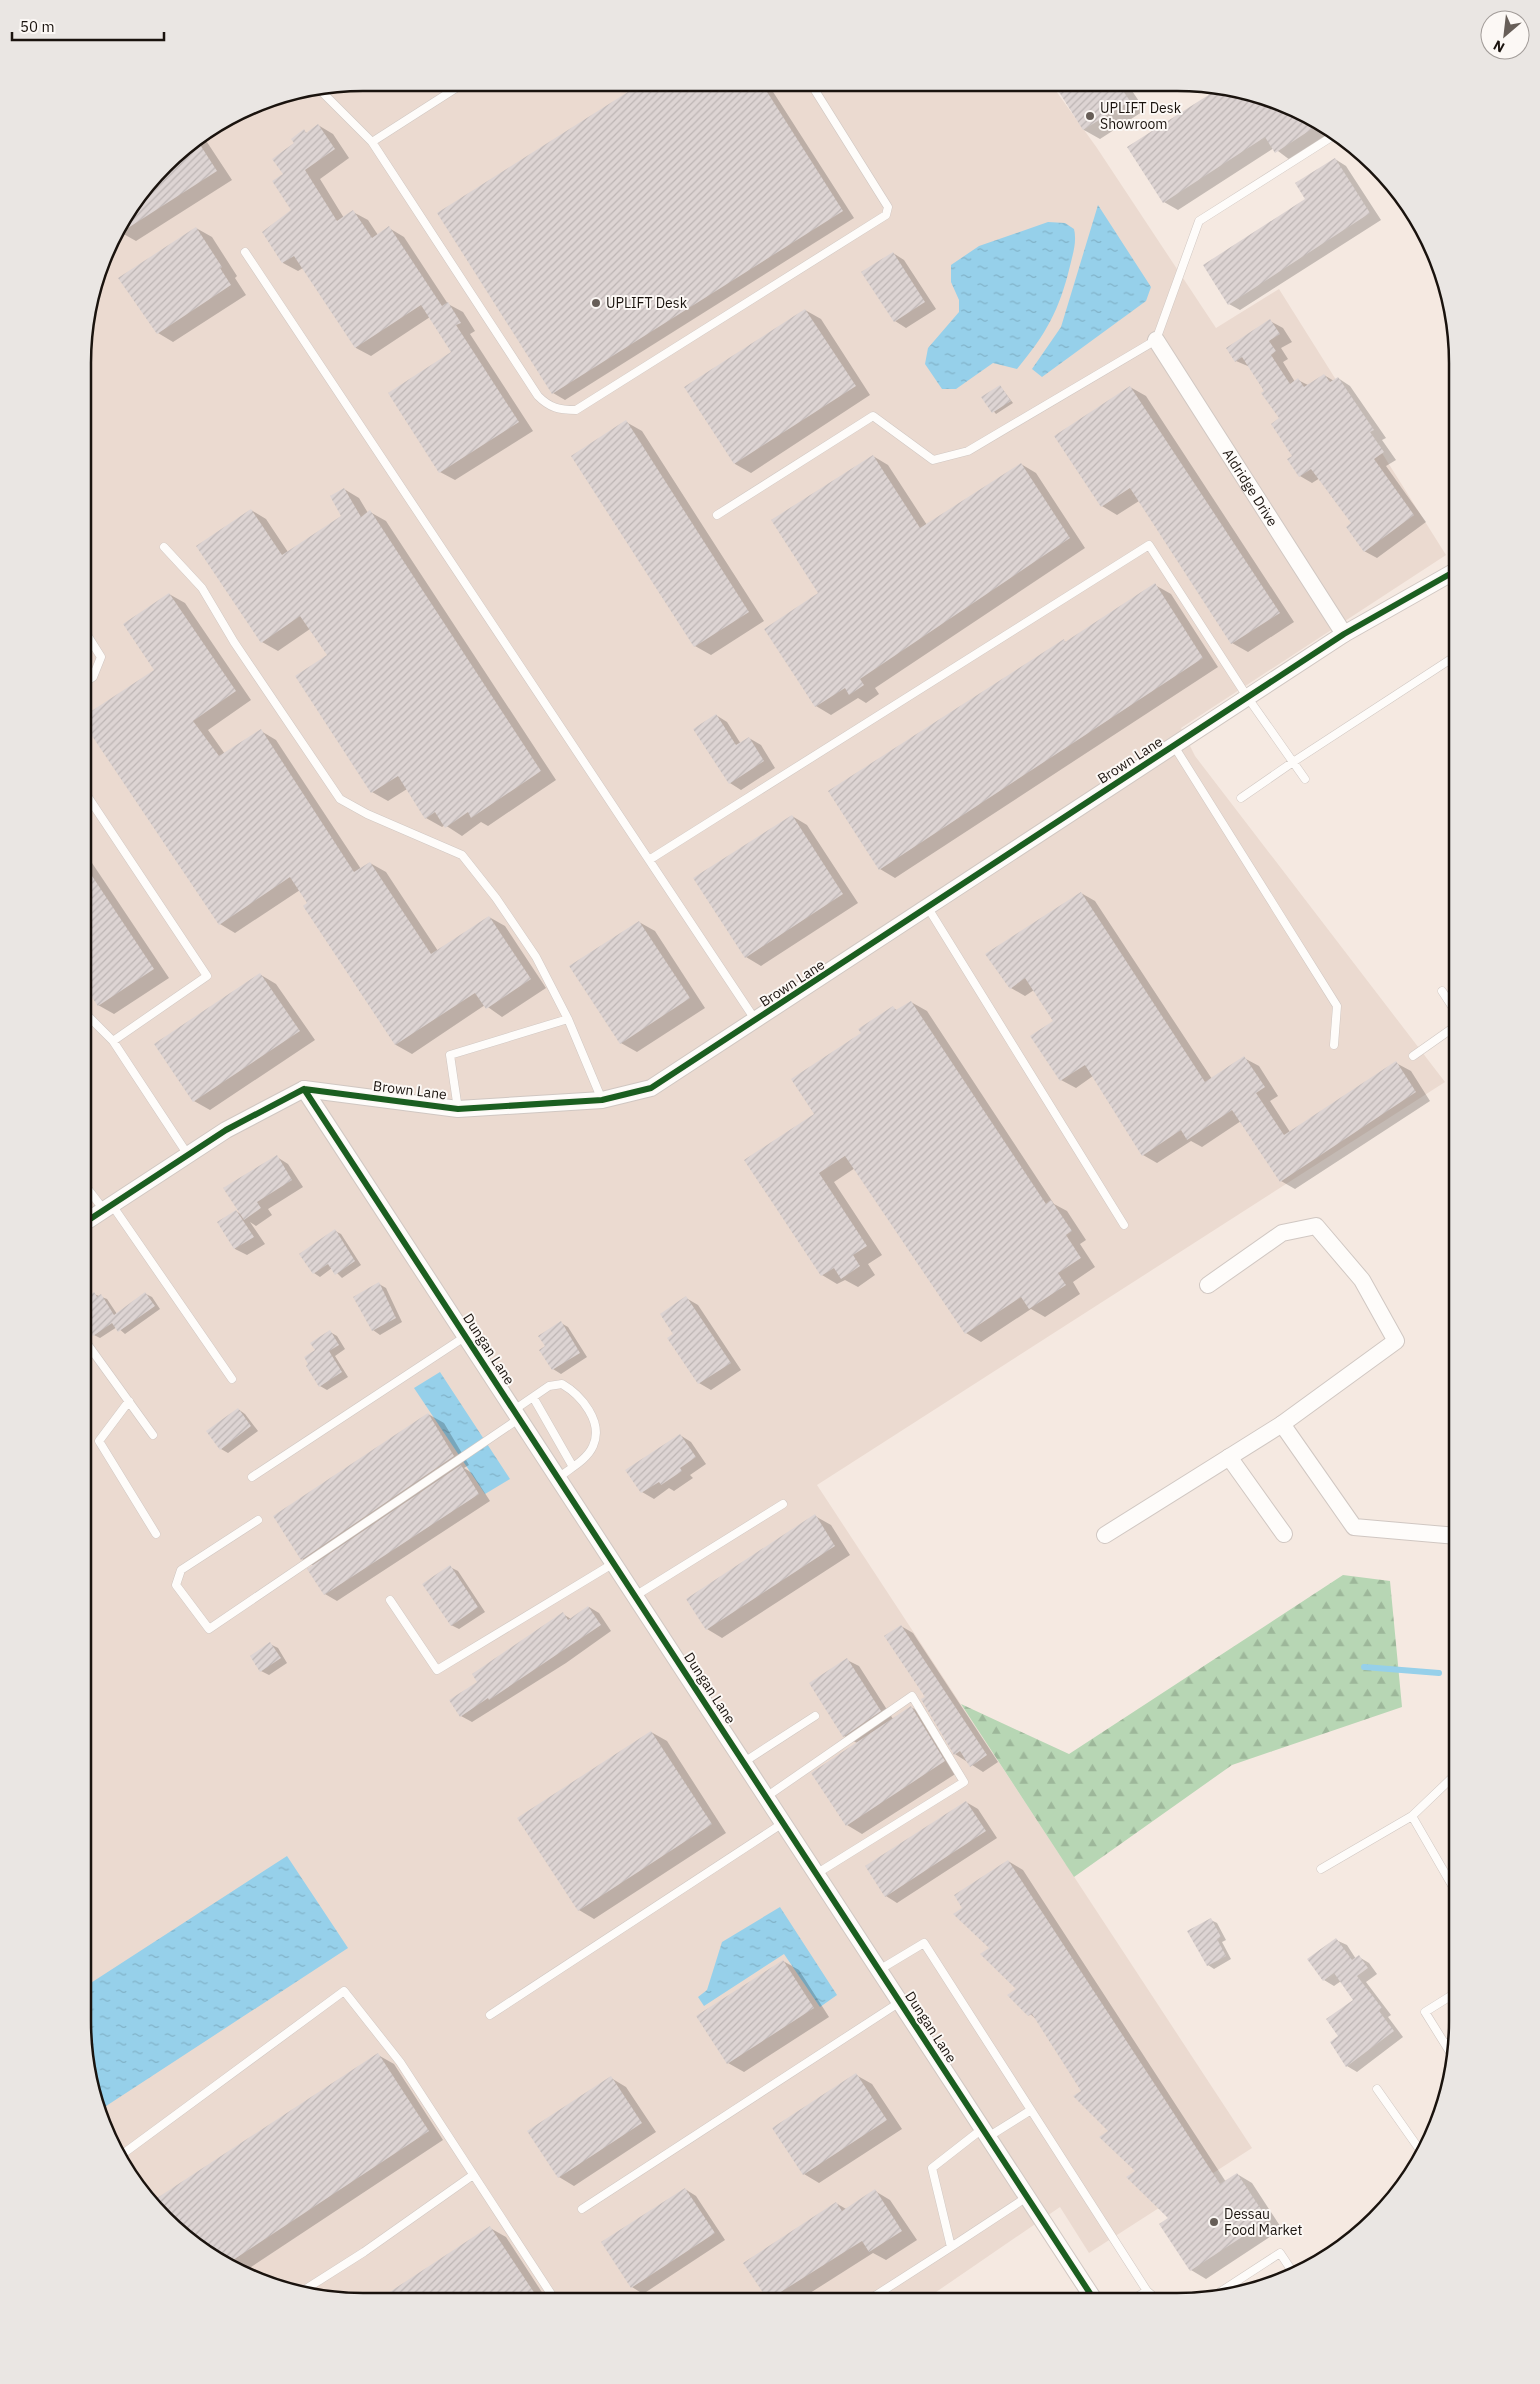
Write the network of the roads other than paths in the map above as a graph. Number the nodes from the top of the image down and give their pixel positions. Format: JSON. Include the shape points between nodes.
{"nodes":[{"id":1,"x":452,"y":91,"type":"edge"},
{"id":2,"x":815,"y":91,"type":"edge"},
{"id":3,"x":324,"y":94,"type":"edge"},
{"id":4,"x":1330,"y":138,"type":"edge"},
{"id":5,"x":372,"y":142,"type":"junction"},
{"id":6,"x":245,"y":252,"type":"dead end"},
{"id":7,"x":1156,"y":340,"type":"junction"},
{"id":8,"x":717,"y":515,"type":"dead end"},
{"id":9,"x":164,"y":547,"type":"dead end"},
{"id":10,"x":1449,"y":575,"type":"edge"},
{"id":11,"x":1344,"y":634,"type":"junction"},
{"id":12,"x":91,"y":641,"type":"edge"},
{"id":13,"x":1449,"y":660,"type":"edge"},
{"id":14,"x":91,"y":678,"type":"edge"},
{"id":15,"x":1248,"y":698,"type":"junction"},
{"id":16,"x":1174,"y":746,"type":"junction"},
{"id":17,"x":1293,"y":762,"type":"junction"},
{"id":18,"x":1305,"y":780,"type":"dead end"},
{"id":19,"x":1241,"y":798,"type":"dead end"},
{"id":20,"x":91,"y":801,"type":"edge"},
{"id":21,"x":649,"y":860,"type":"junction"},
{"id":22,"x":928,"y":908,"type":"junction"},
{"id":23,"x":1442,"y":991,"type":"dead end"},
{"id":24,"x":1449,"y":1002,"type":"edge"},
{"id":25,"x":91,"y":1019,"type":"edge"},
{"id":26,"x":568,"y":1019,"type":"junction"},
{"id":27,"x":756,"y":1021,"type":"junction"},
{"id":28,"x":1449,"y":1031,"type":"edge"},
{"id":29,"x":113,"y":1041,"type":"junction"},
{"id":30,"x":1334,"y":1045,"type":"dead end"},
{"id":31,"x":1413,"y":1056,"type":"dead end"},
{"id":32,"x":304,"y":1088,"type":"junction"},
{"id":33,"x":602,"y":1100,"type":"junction"},
{"id":34,"x":458,"y":1108,"type":"junction"},
{"id":35,"x":188,"y":1155,"type":"junction"},
{"id":36,"x":91,"y":1191,"type":"edge"},
{"id":37,"x":108,"y":1207,"type":"junction"},
{"id":38,"x":91,"y":1218,"type":"edge"},
{"id":39,"x":1124,"y":1225,"type":"dead end"},
{"id":40,"x":1208,"y":1285,"type":"dead end"},
{"id":41,"x":466,"y":1336,"type":"junction"},
{"id":42,"x":91,"y":1348,"type":"edge"},
{"id":43,"x":232,"y":1379,"type":"dead end"},
{"id":44,"x":533,"y":1397,"type":"junction"},
{"id":45,"x":129,"y":1401,"type":"junction"},
{"id":46,"x":517,"y":1414,"type":"junction"},
{"id":47,"x":1282,"y":1424,"type":"junction"},
{"id":48,"x":154,"y":1435,"type":"dead end"},
{"id":49,"x":1229,"y":1457,"type":"junction"},
{"id":50,"x":573,"y":1466,"type":"junction"},
{"id":51,"x":252,"y":1477,"type":"dead end"},
{"id":52,"x":558,"y":1478,"type":"junction"},
{"id":53,"x":782,"y":1504,"type":"dead end"},
{"id":54,"x":258,"y":1520,"type":"dead end"},
{"id":55,"x":156,"y":1534,"type":"dead end"},
{"id":56,"x":1284,"y":1534,"type":"dead end"},
{"id":57,"x":1105,"y":1535,"type":"dead end"},
{"id":58,"x":1449,"y":1535,"type":"edge"},
{"id":59,"x":614,"y":1563,"type":"junction"},
{"id":60,"x":635,"y":1596,"type":"junction"},
{"id":61,"x":390,"y":1600,"type":"dead end"},
{"id":62,"x":815,"y":1716,"type":"dead end"},
{"id":63,"x":744,"y":1762,"type":"junction"},
{"id":64,"x":1449,"y":1781,"type":"edge"},
{"id":65,"x":766,"y":1797,"type":"junction"},
{"id":66,"x":1412,"y":1816,"type":"junction"},
{"id":67,"x":784,"y":1823,"type":"junction"},
{"id":68,"x":1321,"y":1869,"type":"dead end"},
{"id":69,"x":816,"y":1874,"type":"junction"},
{"id":70,"x":1449,"y":1880,"type":"edge"},
{"id":71,"x":879,"y":1970,"type":"junction"},
{"id":72,"x":1449,"y":1997,"type":"edge"},
{"id":73,"x":900,"y":2002,"type":"junction"},
{"id":74,"x":490,"y":2015,"type":"dead end"},
{"id":75,"x":1446,"y":2045,"type":"edge"},
{"id":76,"x":1377,"y":2089,"type":"dead end"},
{"id":77,"x":1031,"y":2110,"type":"junction"},
{"id":78,"x":985,"y":2133,"type":"junction"},
{"id":79,"x":1418,"y":2147,"type":"edge"},
{"id":80,"x":125,"y":2152,"type":"edge"},
{"id":81,"x":473,"y":2175,"type":"junction"},
{"id":82,"x":1027,"y":2197,"type":"junction"},
{"id":83,"x":582,"y":2209,"type":"dead end"},
{"id":84,"x":951,"y":2247,"type":"junction"},
{"id":85,"x":1290,"y":2268,"type":"edge"},
{"id":86,"x":308,"y":2287,"type":"edge"},
{"id":87,"x":1225,"y":2289,"type":"edge"},
{"id":88,"x":1147,"y":2291,"type":"joint"},
{"id":89,"x":550,"y":2293,"type":"edge"},
{"id":90,"x":879,"y":2293,"type":"edge"},
{"id":91,"x":1090,"y":2293,"type":"edge"},
{"id":92,"x":1144,"y":2293,"type":"edge"}],
"edges":[{"from":1,"to":5,"type":"lane"},
{"from":2,"to":5,"type":"lane","via":[[888,207],[886,214],[576,410],[554,409],[538,396]]},
{"from":3,"to":5,"type":"lane"},
{"from":4,"to":7,"type":"lane","via":[[1200,221]]},
{"from":6,"to":21,"type":"lane"},
{"from":7,"to":8,"type":"lane","via":[[968,450],[933,460],[873,416]]},
{"from":7,"to":11,"type":"street","name":"Aldridge Drive"},
{"from":9,"to":26,"type":"lane","via":[[202,588],[234,642],[340,799],[462,855],[536,957]]},
{"from":10,"to":11,"type":"street","name":"Brown Lane"},
{"from":11,"to":15,"type":"street","name":"Brown Lane"},
{"from":12,"to":14,"type":"lane","via":[[101,657]]},
{"from":13,"to":17,"type":"lane"},
{"from":15,"to":16,"type":"street","name":"Brown Lane"},
{"from":15,"to":17,"type":"lane"},
{"from":15,"to":21,"type":"lane","via":[[1149,545]]},
{"from":16,"to":22,"type":"street","name":"Brown Lane"},
{"from":16,"to":30,"type":"lane","via":[[1337,1006]]},
{"from":17,"to":18,"type":"lane"},
{"from":17,"to":19,"type":"lane"},
{"from":20,"to":29,"type":"lane","via":[[208,976]]},
{"from":21,"to":27,"type":"lane"},
{"from":22,"to":27,"type":"street","name":"Brown Lane"},
{"from":22,"to":39,"type":"lane"},
{"from":23,"to":24,"type":"lane"},
{"from":25,"to":29,"type":"lane"},
{"from":26,"to":33,"type":"lane"},
{"from":26,"to":34,"type":"lane","via":[[450,1055]]},
{"from":27,"to":33,"type":"street","name":"Brown Lane","via":[[651,1088]]},
{"from":28,"to":31,"type":"lane"},
{"from":29,"to":35,"type":"lane"},
{"from":32,"to":34,"type":"street","name":"Brown Lane"},
{"from":32,"to":35,"type":"street","via":[[226,1130]]},
{"from":32,"to":41,"type":"street","name":"Dungan Lane"},
{"from":33,"to":34,"type":"street","name":"Brown Lane"},
{"from":35,"to":37,"type":"street"},
{"from":36,"to":37,"type":"lane"},
{"from":37,"to":38,"type":"street"},
{"from":37,"to":43,"type":"lane"},
{"from":40,"to":47,"type":"street","via":[[1282,1233],[1316,1226],[1362,1280],[1396,1342]]},
{"from":41,"to":46,"type":"street","name":"Dungan Lane"},
{"from":41,"to":51,"type":"lane"},
{"from":42,"to":45,"type":"lane"},
{"from":44,"to":46,"type":"lane"},
{"from":44,"to":50,"type":"lane"},
{"from":44,"to":50,"type":"lane","via":[[549,1386],[562,1384],[586,1404],[595,1427],[593,1446]]},
{"from":45,"to":48,"type":"lane"},
{"from":45,"to":55,"type":"lane","via":[[99,1441]]},
{"from":46,"to":52,"type":"street","name":"Dungan Lane"},
{"from":46,"to":54,"type":"lane","via":[[209,1629],[176,1585],[181,1570]]},
{"from":47,"to":49,"type":"street"},
{"from":47,"to":58,"type":"street","via":[[1354,1527]]},
{"from":49,"to":56,"type":"street"},
{"from":49,"to":57,"type":"street"},
{"from":50,"to":52,"type":"lane"},
{"from":52,"to":59,"type":"street","name":"Dungan Lane"},
{"from":53,"to":60,"type":"lane"},
{"from":59,"to":60,"type":"street","name":"Dungan Lane"},
{"from":59,"to":61,"type":"lane","via":[[437,1670]]},
{"from":60,"to":63,"type":"street","name":"Dungan Lane"},
{"from":62,"to":63,"type":"lane"},
{"from":63,"to":65,"type":"street","name":"Dungan Lane"},
{"from":64,"to":66,"type":"lane"},
{"from":65,"to":67,"type":"street","name":"Dungan Lane"},
{"from":65,"to":69,"type":"lane","via":[[912,1696],[964,1782]]},
{"from":66,"to":68,"type":"lane"},
{"from":66,"to":70,"type":"lane"},
{"from":67,"to":69,"type":"street","name":"Dungan Lane"},
{"from":67,"to":74,"type":"lane"},
{"from":69,"to":71,"type":"street","name":"Dungan Lane"},
{"from":71,"to":73,"type":"street","name":"Dungan Lane"},
{"from":71,"to":77,"type":"lane","via":[[924,1943]]},
{"from":72,"to":75,"type":"lane","via":[[1425,2012]]},
{"from":73,"to":78,"type":"street","name":"Dungan Lane"},
{"from":73,"to":83,"type":"lane"},
{"from":76,"to":79,"type":"lane"},
{"from":77,"to":78,"type":"lane"},
{"from":77,"to":88,"type":"lane"},
{"from":78,"to":82,"type":"street","name":"Dungan Lane"},
{"from":78,"to":84,"type":"lane","via":[[932,2168]]},
{"from":80,"to":81,"type":"lane","via":[[344,1992],[400,2062]]},
{"from":81,"to":86,"type":"lane"},
{"from":81,"to":89,"type":"lane"},
{"from":82,"to":84,"type":"lane"},
{"from":82,"to":91,"type":"street","name":"Dungan Lane"},
{"from":84,"to":90,"type":"lane"},
{"from":85,"to":87,"type":"lane","via":[[1280,2253]]},
{"from":88,"to":92,"type":"lane"}]}
